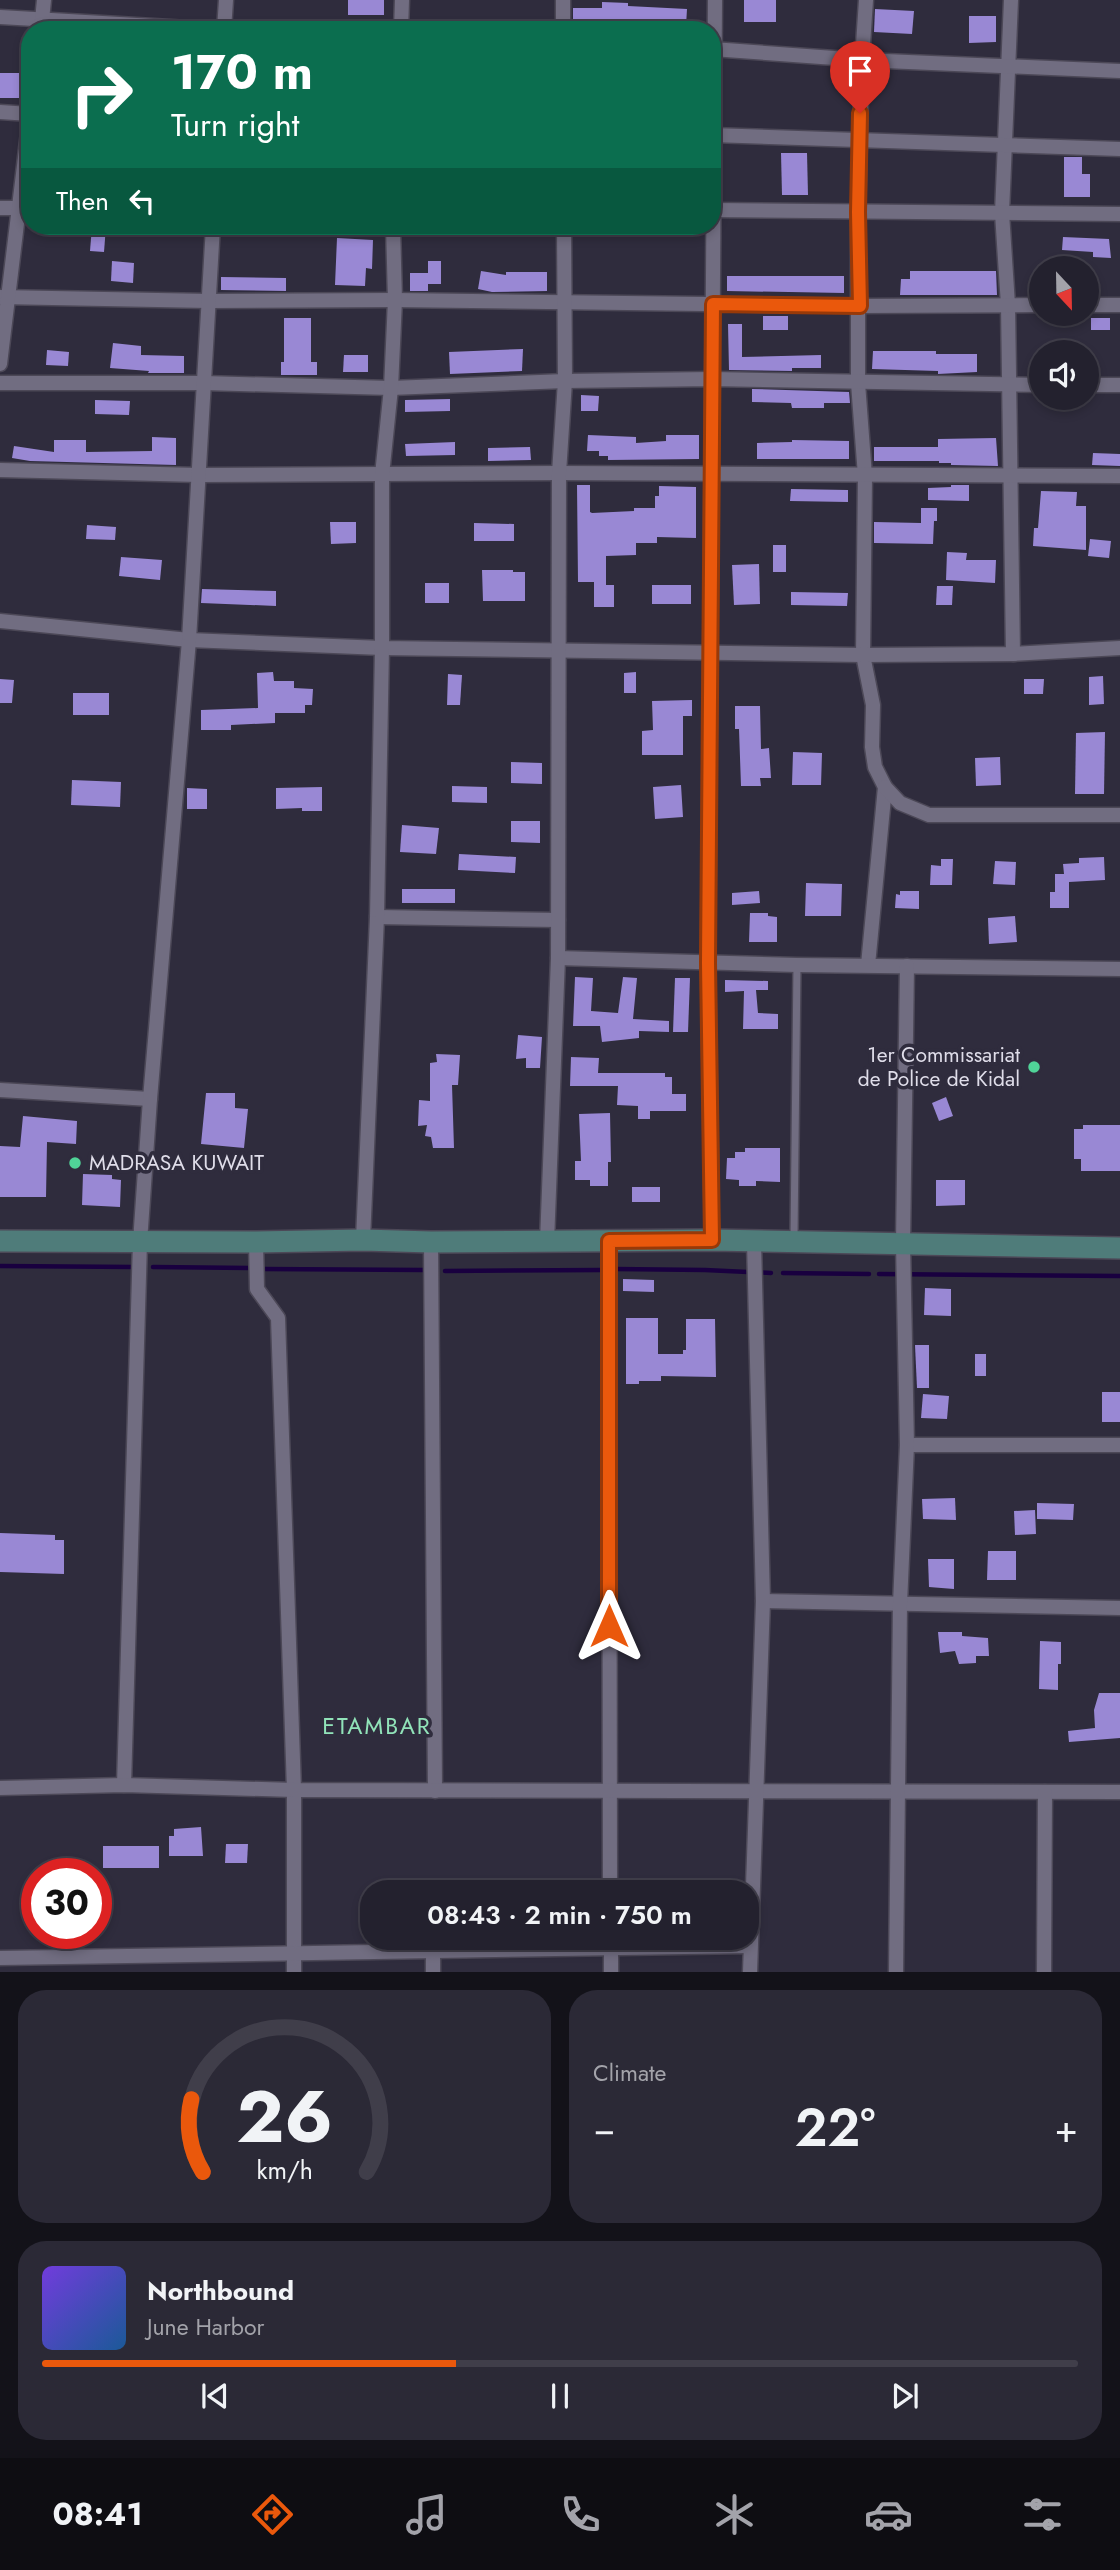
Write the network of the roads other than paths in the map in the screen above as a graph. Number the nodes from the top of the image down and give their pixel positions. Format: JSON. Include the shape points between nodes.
{"nodes":[{"id":1,"x":44,"y":0,"type":"edge"},
{"id":2,"x":226,"y":0,"type":"edge"},
{"id":3,"x":402,"y":0,"type":"edge"},
{"id":4,"x":563,"y":0,"type":"edge"},
{"id":5,"x":715,"y":0,"type":"edge"},
{"id":6,"x":866,"y":0,"type":"edge"},
{"id":7,"x":1012,"y":0,"type":"edge"},
{"id":8,"x":0,"y":17,"type":"edge"},
{"id":9,"x":23,"y":21,"type":"edge"},
{"id":10,"x":41,"y":21,"type":"edge"},
{"id":11,"x":224,"y":21,"type":"edge"},
{"id":12,"x":401,"y":21,"type":"edge"},
{"id":13,"x":563,"y":21,"type":"edge"},
{"id":14,"x":714,"y":21,"type":"edge"},
{"id":15,"x":721,"y":50,"type":"edge"},
{"id":16,"x":862,"y":60,"type":"junction"},
{"id":17,"x":1007,"y":66,"type":"junction"},
{"id":18,"x":1120,"y":71,"type":"edge"},
{"id":19,"x":0,"y":112,"type":"edge"},
{"id":20,"x":21,"y":114,"type":"edge"},
{"id":21,"x":721,"y":135,"type":"edge"},
{"id":22,"x":860,"y":139,"type":"junction"},
{"id":23,"x":1005,"y":144,"type":"junction"},
{"id":24,"x":1120,"y":149,"type":"edge"},
{"id":25,"x":0,"y":208,"type":"edge"},
{"id":26,"x":21,"y":208,"type":"edge"},
{"id":27,"x":721,"y":210,"type":"edge"},
{"id":28,"x":858,"y":212,"type":"junction"},
{"id":29,"x":1002,"y":213,"type":"junction"},
{"id":30,"x":1120,"y":214,"type":"edge"},
{"id":31,"x":21,"y":221,"type":"edge"},
{"id":32,"x":213,"y":235,"type":"edge"},
{"id":33,"x":393,"y":235,"type":"edge"},
{"id":34,"x":564,"y":235,"type":"edge"},
{"id":35,"x":713,"y":235,"type":"edge"},
{"id":36,"x":3,"y":297,"type":"edge"},
{"id":37,"x":395,"y":300,"type":"junction"},
{"id":38,"x":209,"y":302,"type":"junction"},
{"id":39,"x":565,"y":303,"type":"junction"},
{"id":40,"x":713,"y":304,"type":"junction"},
{"id":41,"x":1008,"y":305,"type":"junction"},
{"id":42,"x":1029,"y":305,"type":"edge"},
{"id":43,"x":1099,"y":305,"type":"edge"},
{"id":44,"x":860,"y":306,"type":"junction"},
{"id":45,"x":1120,"y":306,"type":"edge"},
{"id":46,"x":0,"y":363,"type":"edge"},
{"id":47,"x":712,"y":379,"type":"junction"},
{"id":48,"x":565,"y":381,"type":"junction"},
{"id":49,"x":0,"y":383,"type":"edge"},
{"id":50,"x":204,"y":383,"type":"junction"},
{"id":51,"x":858,"y":383,"type":"junction"},
{"id":52,"x":1008,"y":385,"type":"junction"},
{"id":53,"x":1029,"y":385,"type":"edge"},
{"id":54,"x":1099,"y":385,"type":"edge"},
{"id":55,"x":1120,"y":385,"type":"edge"},
{"id":56,"x":390,"y":388,"type":"junction"},
{"id":57,"x":0,"y":470,"type":"edge"},
{"id":58,"x":559,"y":473,"type":"junction"},
{"id":59,"x":199,"y":475,"type":"junction"},
{"id":60,"x":382,"y":475,"type":"junction"},
{"id":61,"x":712,"y":475,"type":"junction"},
{"id":62,"x":864,"y":476,"type":"junction"},
{"id":63,"x":1009,"y":476,"type":"junction"},
{"id":64,"x":1120,"y":476,"type":"edge"},
{"id":65,"x":0,"y":621,"type":"edge"},
{"id":66,"x":189,"y":640,"type":"junction"},
{"id":67,"x":382,"y":648,"type":"junction"},
{"id":68,"x":1120,"y":648,"type":"edge"},
{"id":69,"x":559,"y":650,"type":"junction"},
{"id":70,"x":712,"y":652,"type":"junction"},
{"id":71,"x":1013,"y":654,"type":"junction"},
{"id":72,"x":863,"y":655,"type":"junction"},
{"id":73,"x":885,"y":787,"type":"junction"},
{"id":74,"x":1120,"y":816,"type":"edge"},
{"id":75,"x":377,"y":917,"type":"junction"},
{"id":76,"x":558,"y":919,"type":"junction"},
{"id":77,"x":558,"y":958,"type":"junction"},
{"id":78,"x":708,"y":963,"type":"junction"},
{"id":79,"x":797,"y":965,"type":"junction"},
{"id":80,"x":867,"y":965,"type":"junction"},
{"id":81,"x":907,"y":966,"type":"junction"},
{"id":82,"x":1120,"y":969,"type":"edge"},
{"id":83,"x":0,"y":1090,"type":"edge"},
{"id":84,"x":150,"y":1099,"type":"junction"},
{"id":85,"x":363,"y":1240,"type":"junction"},
{"id":86,"x":712,"y":1240,"type":"junction"},
{"id":87,"x":0,"y":1241,"type":"edge"},
{"id":88,"x":609,"y":1241,"type":"junction"},
{"id":89,"x":793,"y":1241,"type":"junction"},
{"id":90,"x":141,"y":1242,"type":"junction"},
{"id":91,"x":256,"y":1242,"type":"junction"},
{"id":92,"x":431,"y":1242,"type":"junction"},
{"id":93,"x":547,"y":1242,"type":"junction"},
{"id":94,"x":754,"y":1242,"type":"junction"},
{"id":95,"x":903,"y":1244,"type":"junction"},
{"id":96,"x":1120,"y":1248,"type":"edge"},
{"id":97,"x":907,"y":1445,"type":"junction"},
{"id":98,"x":1120,"y":1445,"type":"edge"},
{"id":99,"x":763,"y":1601,"type":"junction"},
{"id":100,"x":900,"y":1604,"type":"junction"},
{"id":101,"x":1120,"y":1608,"type":"edge"},
{"id":102,"x":124,"y":1786,"type":"junction"},
{"id":103,"x":0,"y":1788,"type":"edge"},
{"id":104,"x":294,"y":1790,"type":"junction"},
{"id":105,"x":435,"y":1791,"type":"junction"},
{"id":106,"x":609,"y":1791,"type":"junction"},
{"id":107,"x":754,"y":1791,"type":"junction"},
{"id":108,"x":900,"y":1791,"type":"junction"},
{"id":109,"x":1045,"y":1792,"type":"junction"},
{"id":110,"x":1120,"y":1792,"type":"edge"},
{"id":111,"x":610,"y":1880,"type":"edge"},
{"id":112,"x":752,"y":1880,"type":"edge"},
{"id":113,"x":455,"y":1950,"type":"edge"},
{"id":114,"x":611,"y":1950,"type":"edge"},
{"id":115,"x":750,"y":1950,"type":"edge"},
{"id":116,"x":433,"y":1951,"type":"junction"},
{"id":117,"x":294,"y":1953,"type":"junction"},
{"id":118,"x":0,"y":1958,"type":"edge"},
{"id":119,"x":294,"y":1972,"type":"edge"},
{"id":120,"x":433,"y":1972,"type":"edge"},
{"id":121,"x":611,"y":1972,"type":"edge"},
{"id":122,"x":750,"y":1972,"type":"edge"},
{"id":123,"x":896,"y":1972,"type":"edge"},
{"id":124,"x":1044,"y":1972,"type":"edge"}],
"edges":[{"from":1,"to":10,"type":"street"},
{"from":2,"to":11,"type":"street"},
{"from":3,"to":12,"type":"street"},
{"from":4,"to":13,"type":"street"},
{"from":5,"to":14,"type":"street"},
{"from":6,"to":16,"type":"street"},
{"from":7,"to":17,"type":"street"},
{"from":8,"to":9,"type":"street"},
{"from":15,"to":16,"type":"street"},
{"from":16,"to":17,"type":"street"},
{"from":16,"to":22,"type":"street"},
{"from":17,"to":18,"type":"street"},
{"from":17,"to":23,"type":"street"},
{"from":19,"to":20,"type":"street"},
{"from":21,"to":22,"type":"street"},
{"from":22,"to":23,"type":"street"},
{"from":22,"to":28,"type":"street"},
{"from":23,"to":24,"type":"street"},
{"from":23,"to":29,"type":"street"},
{"from":25,"to":26,"type":"street"},
{"from":27,"to":28,"type":"street"},
{"from":28,"to":29,"type":"street"},
{"from":28,"to":44,"type":"street"},
{"from":29,"to":30,"type":"street"},
{"from":29,"to":41,"type":"street"},
{"from":31,"to":36,"type":"street"},
{"from":32,"to":38,"type":"street"},
{"from":33,"to":37,"type":"street"},
{"from":34,"to":39,"type":"street"},
{"from":35,"to":40,"type":"street"},
{"from":36,"to":38,"type":"street"},
{"from":36,"to":46,"type":"street"},
{"from":37,"to":38,"type":"street"},
{"from":37,"to":39,"type":"street"},
{"from":37,"to":56,"type":"street"},
{"from":38,"to":50,"type":"street"},
{"from":39,"to":40,"type":"street"},
{"from":39,"to":48,"type":"street"},
{"from":40,"to":44,"type":"street"},
{"from":40,"to":47,"type":"street"},
{"from":41,"to":42,"type":"street"},
{"from":41,"to":44,"type":"street"},
{"from":41,"to":52,"type":"street"},
{"from":43,"to":45,"type":"street"},
{"from":44,"to":51,"type":"street"},
{"from":47,"to":48,"type":"street"},
{"from":47,"to":51,"type":"street"},
{"from":47,"to":61,"type":"street"},
{"from":48,"to":56,"type":"street"},
{"from":48,"to":58,"type":"street"},
{"from":49,"to":50,"type":"street"},
{"from":50,"to":56,"type":"street"},
{"from":50,"to":59,"type":"street"},
{"from":51,"to":52,"type":"street"},
{"from":51,"to":62,"type":"street"},
{"from":52,"to":53,"type":"street"},
{"from":52,"to":63,"type":"street"},
{"from":54,"to":55,"type":"street"},
{"from":56,"to":60,"type":"street"},
{"from":57,"to":59,"type":"street"},
{"from":58,"to":60,"type":"street"},
{"from":58,"to":61,"type":"street"},
{"from":58,"to":69,"type":"street"},
{"from":59,"to":60,"type":"street"},
{"from":59,"to":66,"type":"street"},
{"from":60,"to":67,"type":"street"},
{"from":61,"to":62,"type":"street"},
{"from":61,"to":70,"type":"street"},
{"from":62,"to":63,"type":"street"},
{"from":62,"to":72,"type":"street"},
{"from":63,"to":64,"type":"street"},
{"from":63,"to":71,"type":"street"},
{"from":65,"to":66,"type":"street"},
{"from":66,"to":67,"type":"street"},
{"from":66,"to":84,"type":"street"},
{"from":67,"to":69,"type":"street"},
{"from":67,"to":75,"type":"street"},
{"from":68,"to":71,"type":"street"},
{"from":69,"to":70,"type":"street"},
{"from":69,"to":76,"type":"street"},
{"from":70,"to":72,"type":"street"},
{"from":70,"to":78,"type":"street"},
{"from":71,"to":72,"type":"street"},
{"from":72,"to":73,"type":"street","via":[[873,705],[875,767]]},
{"from":73,"to":74,"type":"street","via":[[900,803],[929,816]]},
{"from":73,"to":80,"type":"street"},
{"from":75,"to":76,"type":"street"},
{"from":75,"to":85,"type":"street"},
{"from":76,"to":77,"type":"street"},
{"from":77,"to":78,"type":"street"},
{"from":77,"to":93,"type":"street"},
{"from":78,"to":79,"type":"street"},
{"from":78,"to":86,"type":"street"},
{"from":79,"to":80,"type":"street"},
{"from":79,"to":89,"type":"lane"},
{"from":80,"to":81,"type":"street"},
{"from":81,"to":82,"type":"street"},
{"from":81,"to":95,"type":"street"},
{"from":83,"to":84,"type":"street"},
{"from":84,"to":90,"type":"street"},
{"from":85,"to":91,"type":"street"},
{"from":85,"to":92,"type":"street"},
{"from":86,"to":88,"type":"street"},
{"from":86,"to":94,"type":"street"},
{"from":87,"to":90,"type":"street"},
{"from":88,"to":93,"type":"street"},
{"from":88,"to":106,"type":"street"},
{"from":89,"to":94,"type":"street"},
{"from":89,"to":95,"type":"street"},
{"from":90,"to":91,"type":"street"},
{"from":90,"to":102,"type":"street"},
{"from":91,"to":104,"type":"street","via":[[257,1289],[278,1318]]},
{"from":92,"to":93,"type":"street"},
{"from":92,"to":105,"type":"street"},
{"from":94,"to":99,"type":"street"},
{"from":95,"to":96,"type":"street"},
{"from":95,"to":97,"type":"street"},
{"from":97,"to":98,"type":"street"},
{"from":97,"to":100,"type":"street"},
{"from":99,"to":100,"type":"street"},
{"from":99,"to":107,"type":"street"},
{"from":100,"to":101,"type":"street"},
{"from":100,"to":108,"type":"street"},
{"from":102,"to":103,"type":"street"},
{"from":102,"to":104,"type":"street"},
{"from":104,"to":105,"type":"street"},
{"from":104,"to":117,"type":"street"},
{"from":105,"to":106,"type":"street"},
{"from":106,"to":107,"type":"street"},
{"from":106,"to":111,"type":"street"},
{"from":107,"to":108,"type":"street"},
{"from":107,"to":112,"type":"street"},
{"from":108,"to":109,"type":"street"},
{"from":108,"to":123,"type":"street"},
{"from":109,"to":110,"type":"street"},
{"from":109,"to":124,"type":"street"},
{"from":113,"to":116,"type":"street"},
{"from":114,"to":121,"type":"street"},
{"from":115,"to":122,"type":"street"},
{"from":116,"to":117,"type":"street"},
{"from":116,"to":120,"type":"street"},
{"from":117,"to":118,"type":"street"},
{"from":117,"to":119,"type":"street"}]}
